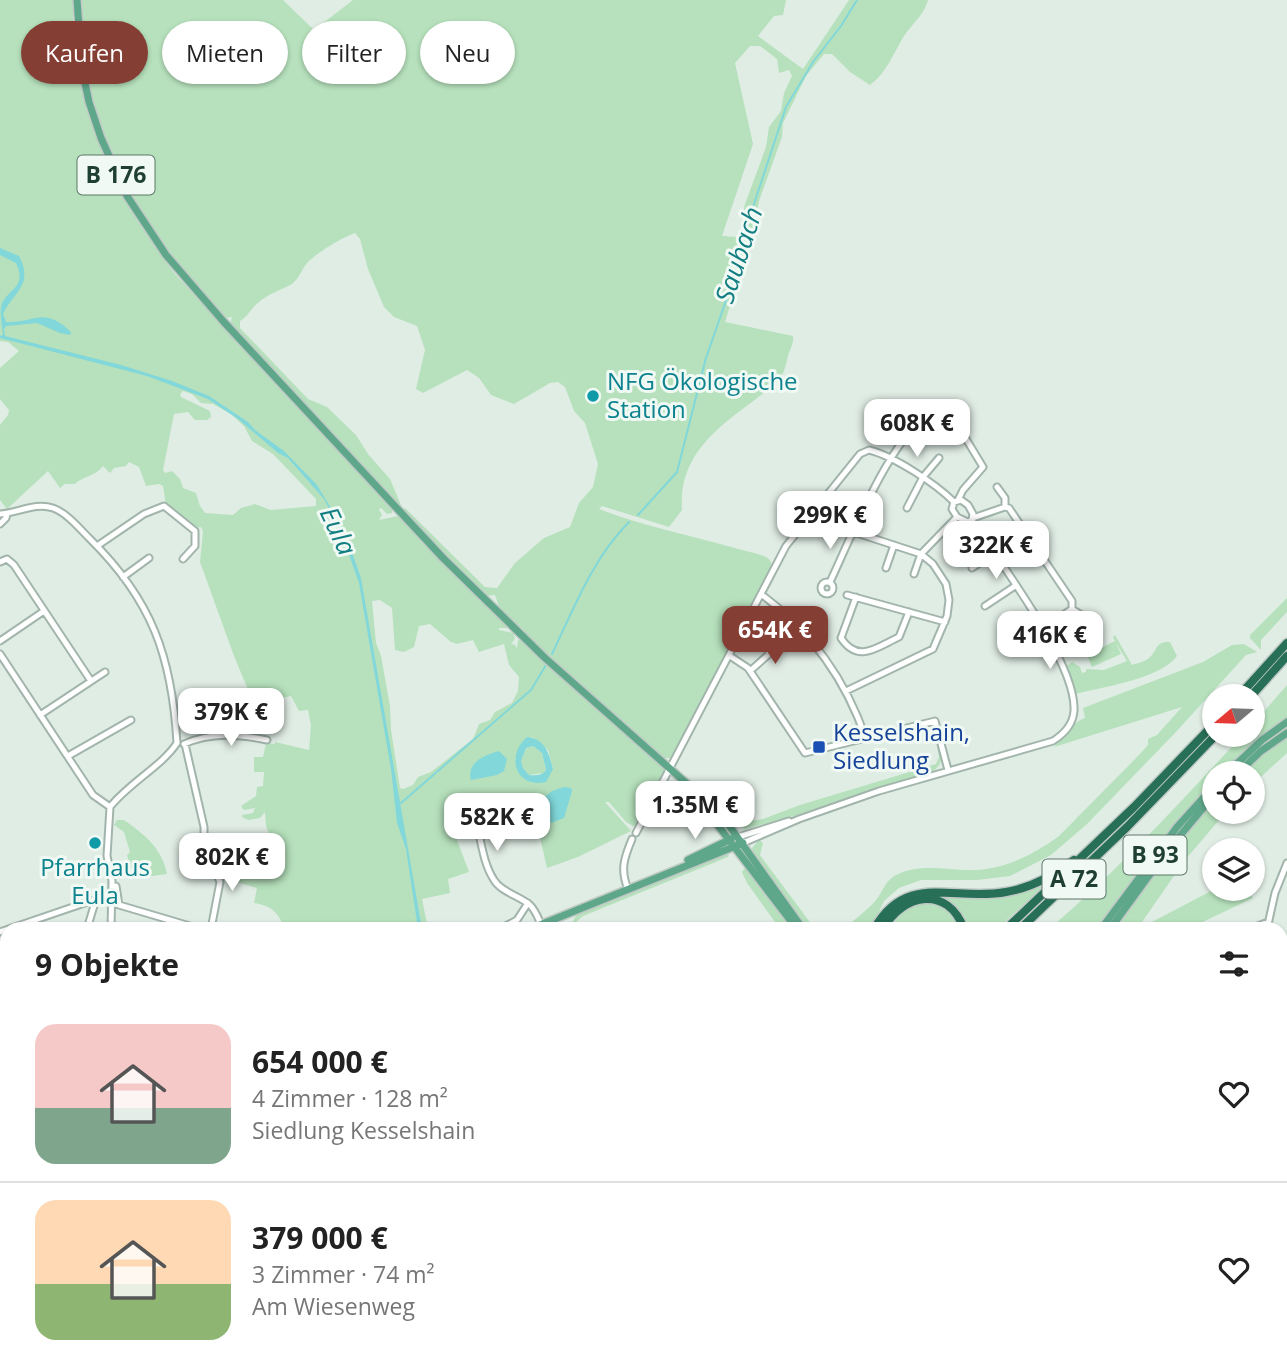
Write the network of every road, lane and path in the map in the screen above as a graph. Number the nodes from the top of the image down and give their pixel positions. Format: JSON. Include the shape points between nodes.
{"nodes":[{"id":1,"x":77,"y":0,"type":"edge"},
{"id":2,"x":939,"y":458,"type":"dead end"},
{"id":3,"x":889,"y":459,"type":"junction"},
{"id":4,"x":923,"y":477,"type":"junction"},
{"id":5,"x":997,"y":487,"type":"dead end"},
{"id":6,"x":956,"y":501,"type":"junction"},
{"id":7,"x":1005,"y":507,"type":"junction"},
{"id":8,"x":907,"y":508,"type":"dead end"},
{"id":9,"x":3,"y":514,"type":"edge"},
{"id":10,"x":808,"y":517,"type":"junction"},
{"id":11,"x":957,"y":517,"type":"junction"},
{"id":12,"x":972,"y":519,"type":"junction"},
{"id":13,"x":0,"y":524,"type":"edge"},
{"id":14,"x":854,"y":532,"type":"junction"},
{"id":15,"x":894,"y":545,"type":"junction"},
{"id":16,"x":97,"y":546,"type":"junction"},
{"id":17,"x":921,"y":554,"type":"junction"},
{"id":18,"x":994,"y":554,"type":"junction"},
{"id":19,"x":149,"y":558,"type":"dead end"},
{"id":20,"x":183,"y":559,"type":"dead end"},
{"id":21,"x":0,"y":562,"type":"edge"},
{"id":22,"x":886,"y":568,"type":"dead end"},
{"id":23,"x":972,"y":568,"type":"dead end"},
{"id":24,"x":914,"y":573,"type":"dead end"},
{"id":25,"x":123,"y":577,"type":"junction"},
{"id":26,"x":830,"y":582,"type":"dead end"},
{"id":27,"x":1015,"y":586,"type":"junction"},
{"id":28,"x":761,"y":594,"type":"junction"},
{"id":29,"x":847,"y":595,"type":"dead end"},
{"id":30,"x":856,"y":597,"type":"junction"},
{"id":31,"x":985,"y":606,"type":"dead end"},
{"id":32,"x":1072,"y":609,"type":"junction"},
{"id":33,"x":44,"y":611,"type":"junction"},
{"id":34,"x":909,"y":612,"type":"junction"},
{"id":35,"x":945,"y":622,"type":"junction"},
{"id":36,"x":1084,"y":622,"type":"dead end"},
{"id":37,"x":1042,"y":628,"type":"junction"},
{"id":38,"x":0,"y":641,"type":"edge"},
{"id":39,"x":1287,"y":642,"type":"edge"},
{"id":40,"x":772,"y":643,"type":"dead end"},
{"id":41,"x":1024,"y":651,"type":"dead end"},
{"id":42,"x":0,"y":654,"type":"edge"},
{"id":43,"x":730,"y":656,"type":"junction"},
{"id":44,"x":1287,"y":656,"type":"edge"},
{"id":45,"x":750,"y":671,"type":"junction"},
{"id":46,"x":105,"y":672,"type":"dead end"},
{"id":47,"x":91,"y":681,"type":"junction"},
{"id":48,"x":1250,"y":684,"type":"edge"},
{"id":49,"x":1262,"y":684,"type":"edge"},
{"id":50,"x":846,"y":691,"type":"junction"},
{"id":51,"x":40,"y":715,"type":"junction"},
{"id":52,"x":131,"y":720,"type":"dead end"},
{"id":53,"x":1287,"y":722,"type":"edge"},
{"id":54,"x":1287,"y":733,"type":"edge"},
{"id":55,"x":1202,"y":736,"type":"edge"},
{"id":56,"x":866,"y":739,"type":"junction"},
{"id":57,"x":267,"y":740,"type":"dead end"},
{"id":58,"x":177,"y":743,"type":"junction"},
{"id":59,"x":185,"y":744,"type":"junction"},
{"id":60,"x":1204,"y":747,"type":"edge"},
{"id":61,"x":68,"y":756,"type":"junction"},
{"id":62,"x":1240,"y":761,"type":"edge"},
{"id":63,"x":1251,"y":761,"type":"edge"},
{"id":64,"x":670,"y":769,"type":"junction"},
{"id":65,"x":948,"y":771,"type":"junction"},
{"id":66,"x":1202,"y":799,"type":"edge"},
{"id":67,"x":110,"y":807,"type":"junction"},
{"id":68,"x":1202,"y":809,"type":"edge"},
{"id":69,"x":473,"y":811,"type":"dead end"},
{"id":70,"x":636,"y":833,"type":"dead end"},
{"id":71,"x":204,"y":838,"type":"dead end"},
{"id":72,"x":632,"y":839,"type":"dead end"},
{"id":73,"x":736,"y":841,"type":"junction"},
{"id":74,"x":1096,"y":844,"type":"junction"},
{"id":75,"x":1287,"y":863,"type":"edge"},
{"id":76,"x":210,"y":867,"type":"dead end"},
{"id":77,"x":112,"y":887,"type":"junction"},
{"id":78,"x":628,"y":890,"type":"junction"},
{"id":79,"x":111,"y":894,"type":"junction"},
{"id":80,"x":96,"y":899,"type":"junction"},
{"id":81,"x":528,"y":903,"type":"junction"},
{"id":82,"x":29,"y":922,"type":"edge"},
{"id":83,"x":89,"y":922,"type":"edge"},
{"id":84,"x":111,"y":922,"type":"edge"},
{"id":85,"x":176,"y":922,"type":"edge"},
{"id":86,"x":212,"y":922,"type":"edge"},
{"id":87,"x":513,"y":922,"type":"edge"},
{"id":88,"x":540,"y":922,"type":"edge"},
{"id":89,"x":554,"y":922,"type":"edge"},
{"id":90,"x":792,"y":922,"type":"edge"},
{"id":91,"x":798,"y":922,"type":"edge"},
{"id":92,"x":879,"y":922,"type":"edge"},
{"id":93,"x":888,"y":922,"type":"edge"},
{"id":94,"x":960,"y":922,"type":"edge"},
{"id":95,"x":1013,"y":922,"type":"edge"},
{"id":96,"x":1027,"y":922,"type":"edge"},
{"id":97,"x":1106,"y":922,"type":"edge"},
{"id":98,"x":1115,"y":922,"type":"edge"},
{"id":99,"x":1268,"y":922,"type":"edge"}],
"edges":[{"from":1,"to":64,"type":"main road","number":"B 176","via":[[82,69],[96,125],[121,185],[166,255],[443,558],[545,658]]},
{"from":2,"to":4,"type":"street"},
{"from":3,"to":4,"type":"street"},
{"from":3,"to":6,"type":"street","via":[[924,416],[941,405],[984,467]]},
{"from":3,"to":10,"type":"street","via":[[865,450]]},
{"from":3,"to":14,"type":"street"},
{"from":4,"to":6,"type":"street"},
{"from":4,"to":8,"type":"street"},
{"from":5,"to":7,"type":"street"},
{"from":6,"to":11,"type":"street","via":[[952,509]]},
{"from":6,"to":12,"type":"street","via":[[970,507]]},
{"from":7,"to":12,"type":"street"},
{"from":7,"to":32,"type":"street","via":[[1014,513],[1072,601]]},
{"from":9,"to":13,"type":"street","via":[[6,519]]},
{"from":9,"to":16,"type":"street","via":[[41,506],[54,508]]},
{"from":10,"to":14,"type":"street"},
{"from":10,"to":28,"type":"street"},
{"from":11,"to":12,"type":"street","via":[[966,522]]},
{"from":11,"to":17,"type":"street"},
{"from":12,"to":18,"type":"street"},
{"from":14,"to":15,"type":"street"},
{"from":14,"to":26,"type":"street"},
{"from":15,"to":17,"type":"street"},
{"from":15,"to":22,"type":"street"},
{"from":16,"to":20,"type":"street","via":[[164,506],[195,531],[195,545]]},
{"from":16,"to":25,"type":"street"},
{"from":17,"to":24,"type":"street"},
{"from":17,"to":35,"type":"street","via":[[946,584]]},
{"from":18,"to":23,"type":"street"},
{"from":18,"to":27,"type":"street"},
{"from":19,"to":25,"type":"street"},
{"from":21,"to":33,"type":"street","via":[[10,561]]},
{"from":25,"to":58,"type":"street","via":[[161,644]]},
{"from":27,"to":31,"type":"street"},
{"from":27,"to":37,"type":"street"},
{"from":28,"to":43,"type":"street"},
{"from":28,"to":50,"type":"street","via":[[805,632]]},
{"from":29,"to":30,"type":"street"},
{"from":30,"to":34,"type":"street"},
{"from":30,"to":34,"type":"street","via":[[841,638],[858,653],[899,637]]},
{"from":32,"to":36,"type":"street"},
{"from":32,"to":37,"type":"street"},
{"from":33,"to":38,"type":"street"},
{"from":33,"to":47,"type":"street"},
{"from":34,"to":35,"type":"street"},
{"from":35,"to":50,"type":"street","via":[[929,652]]},
{"from":37,"to":41,"type":"street"},
{"from":37,"to":65,"type":"street","via":[[1062,663],[1073,701],[1066,730],[1053,741]]},
{"from":39,"to":48,"type":"highway"},
{"from":40,"to":45,"type":"street","via":[[768,655]]},
{"from":42,"to":51,"type":"street"},
{"from":43,"to":45,"type":"street"},
{"from":43,"to":64,"type":"street"},
{"from":44,"to":49,"type":"highway"},
{"from":45,"to":56,"type":"street","via":[[805,753]]},
{"from":46,"to":47,"type":"street"},
{"from":47,"to":51,"type":"street"},
{"from":50,"to":56,"type":"street"},
{"from":51,"to":61,"type":"street"},
{"from":52,"to":61,"type":"street"},
{"from":53,"to":62,"type":"main road"},
{"from":54,"to":63,"type":"main road"},
{"from":55,"to":74,"type":"highway","number":"A 72"},
{"from":56,"to":65,"type":"street","via":[[935,722]]},
{"from":57,"to":59,"type":"street","via":[[219,734],[196,737]]},
{"from":58,"to":59,"type":"street"},
{"from":58,"to":67,"type":"street"},
{"from":59,"to":71,"type":"street"},
{"from":60,"to":96,"type":"highway","number":"A 72"},
{"from":61,"to":67,"type":"street","via":[[93,795]]},
{"from":64,"to":70,"type":"street"},
{"from":64,"to":73,"type":"main road","number":"B 176","via":[[720,813]]},
{"from":65,"to":73,"type":"street"},
{"from":66,"to":97,"type":"main road","number":"B 93"},
{"from":67,"to":77,"type":"street","via":[[107,856]]},
{"from":68,"to":98,"type":"main road","number":"B 93"},
{"from":69,"to":81,"type":"street","via":[[493,879]]},
{"from":72,"to":78,"type":"street","via":[[622,870]]},
{"from":73,"to":78,"type":"main road"},
{"from":73,"to":90,"type":"main road","number":"B 176"},
{"from":73,"to":91,"type":"main road","number":"B 176"},
{"from":74,"to":92,"type":"highway","via":[[1047,878],[1020,889],[907,896]]},
{"from":74,"to":95,"type":"highway","number":"A 72"},
{"from":75,"to":99,"type":"street"},
{"from":76,"to":86,"type":"street","via":[[220,882]]},
{"from":77,"to":79,"type":"street"},
{"from":77,"to":85,"type":"street","via":[[116,886],[119,905]]},
{"from":78,"to":89,"type":"main road"},
{"from":79,"to":80,"type":"street"},
{"from":79,"to":84,"type":"street"},
{"from":80,"to":82,"type":"street"},
{"from":80,"to":83,"type":"street"},
{"from":81,"to":87,"type":"street"},
{"from":81,"to":88,"type":"street"},
{"from":93,"to":94,"type":"highway","via":[[906,903],[923,899],[947,906]]}]}
